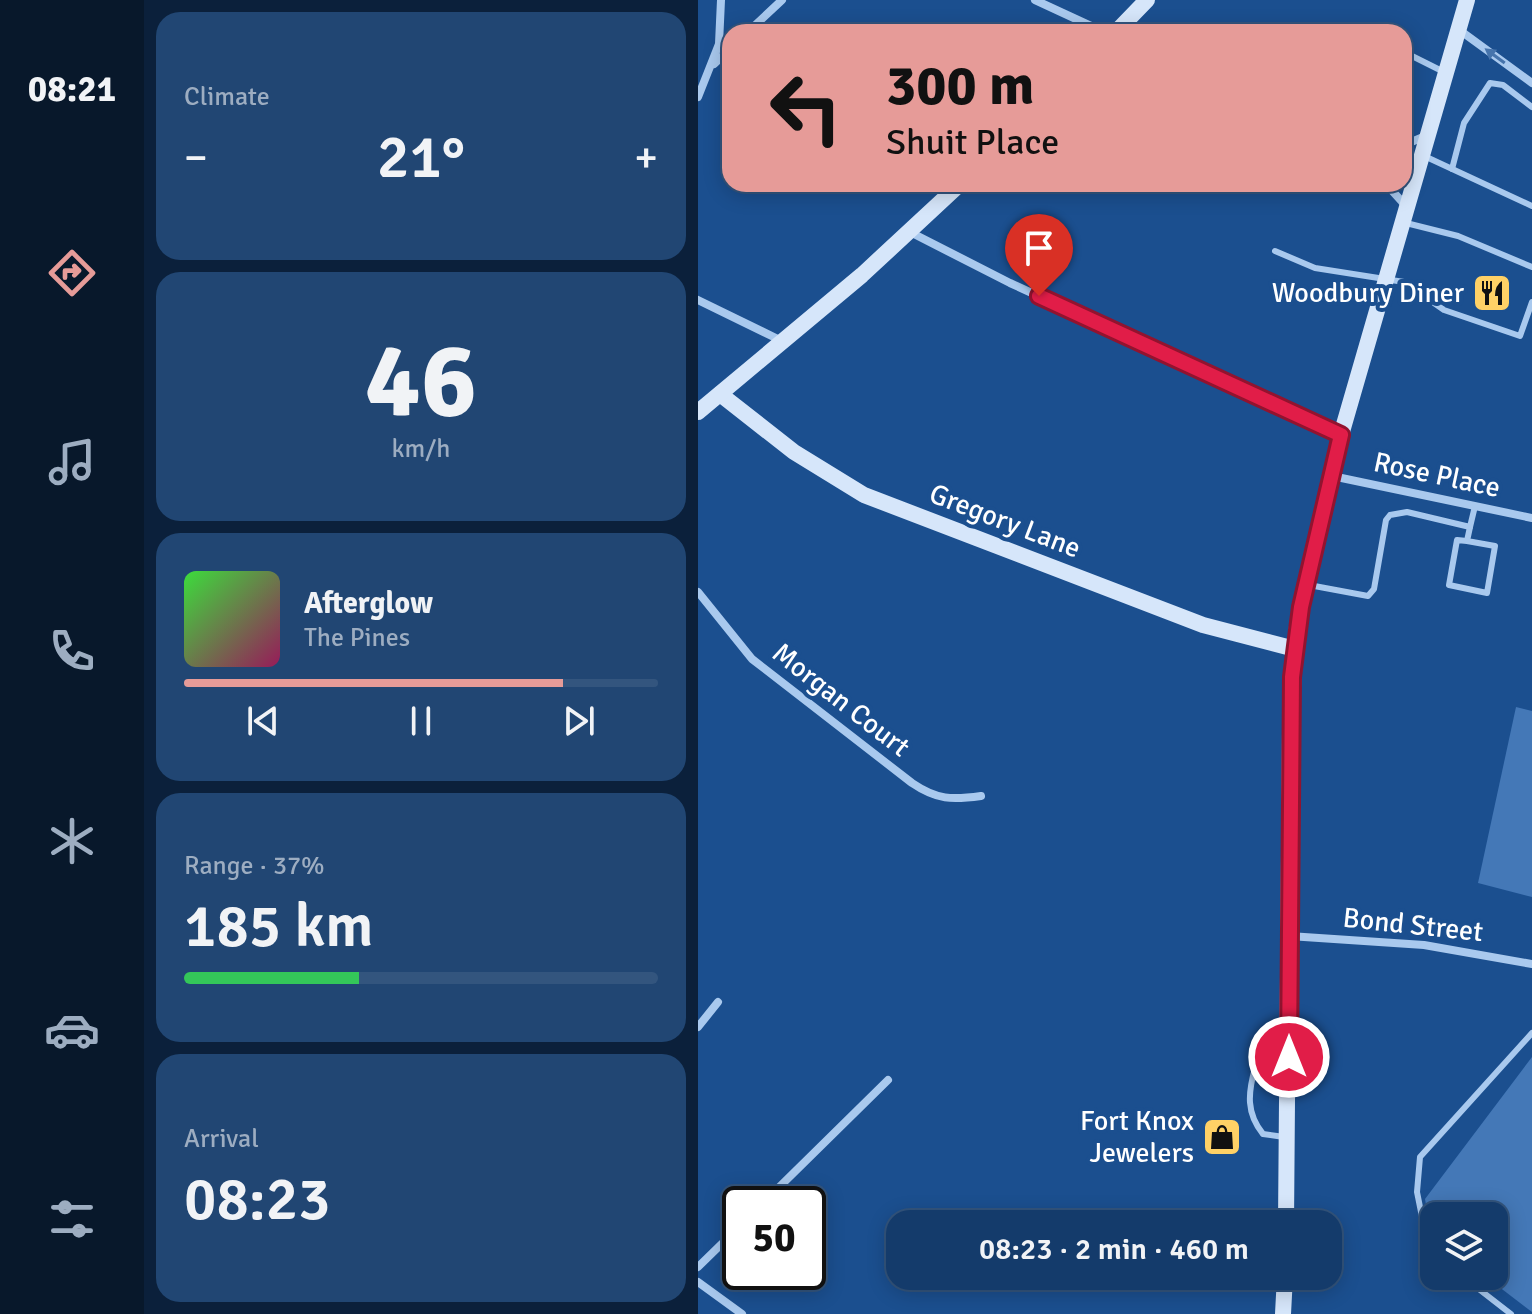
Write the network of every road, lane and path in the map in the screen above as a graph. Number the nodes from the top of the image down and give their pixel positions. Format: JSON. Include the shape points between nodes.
{"nodes":[{"id":1,"x":721,"y":0,"type":"edge"},
{"id":2,"x":782,"y":0,"type":"edge"},
{"id":3,"x":1035,"y":0,"type":"edge"},
{"id":4,"x":1147,"y":0,"type":"edge"},
{"id":5,"x":1467,"y":0,"type":"edge"},
{"id":6,"x":756,"y":24,"type":"edge"},
{"id":7,"x":1087,"y":24,"type":"edge"},
{"id":8,"x":1124,"y":24,"type":"edge"},
{"id":9,"x":1458,"y":29,"type":"junction"},
{"id":10,"x":1412,"y":56,"type":"edge"},
{"id":11,"x":722,"y":57,"type":"edge"},
{"id":12,"x":714,"y":65,"type":"junction"},
{"id":13,"x":1446,"y":73,"type":"junction"},
{"id":14,"x":1532,"y":83,"type":"edge"},
{"id":15,"x":698,"y":97,"type":"edge"},
{"id":16,"x":1532,"y":107,"type":"edge"},
{"id":17,"x":1428,"y":135,"type":"junction"},
{"id":18,"x":1412,"y":142,"type":"edge"},
{"id":19,"x":1422,"y":155,"type":"junction"},
{"id":20,"x":1452,"y":169,"type":"junction"},
{"id":21,"x":1412,"y":188,"type":"edge"},
{"id":22,"x":952,"y":192,"type":"edge"},
{"id":23,"x":1391,"y":192,"type":"edge"},
{"id":24,"x":1411,"y":192,"type":"edge"},
{"id":25,"x":1532,"y":206,"type":"edge"},
{"id":26,"x":1404,"y":214,"type":"junction"},
{"id":27,"x":910,"y":232,"type":"junction"},
{"id":28,"x":1275,"y":251,"type":"dead end"},
{"id":29,"x":1532,"y":267,"type":"edge"},
{"id":30,"x":1388,"y":277,"type":"junction"},
{"id":31,"x":698,"y":300,"type":"edge"},
{"id":32,"x":1532,"y":302,"type":"edge"},
{"id":33,"x":782,"y":341,"type":"junction"},
{"id":34,"x":720,"y":394,"type":"junction"},
{"id":35,"x":698,"y":412,"type":"edge"},
{"id":36,"x":1341,"y":435,"type":"junction"},
{"id":37,"x":1332,"y":476,"type":"junction"},
{"id":38,"x":1475,"y":506,"type":"junction"},
{"id":39,"x":1532,"y":518,"type":"edge"},
{"id":40,"x":1470,"y":527,"type":"junction"},
{"id":41,"x":1467,"y":541,"type":"junction"},
{"id":42,"x":1306,"y":584,"type":"junction"},
{"id":43,"x":698,"y":592,"type":"edge"},
{"id":44,"x":1295,"y":649,"type":"junction"},
{"id":45,"x":981,"y":796,"type":"dead end"},
{"id":46,"x":1289,"y":936,"type":"junction"},
{"id":47,"x":1532,"y":964,"type":"edge"},
{"id":48,"x":718,"y":1002,"type":"dead end"},
{"id":49,"x":698,"y":1027,"type":"edge"},
{"id":50,"x":1532,"y":1033,"type":"edge"},
{"id":51,"x":1289,"y":1057,"type":"junction"},
{"id":52,"x":888,"y":1080,"type":"dead end"},
{"id":53,"x":1288,"y":1137,"type":"junction"},
{"id":54,"x":780,"y":1186,"type":"edge"},
{"id":55,"x":1420,"y":1207,"type":"edge"},
{"id":56,"x":1286,"y":1210,"type":"edge"},
{"id":57,"x":722,"y":1244,"type":"edge"},
{"id":58,"x":698,"y":1267,"type":"edge"},
{"id":59,"x":698,"y":1282,"type":"edge"},
{"id":60,"x":1284,"y":1290,"type":"edge"},
{"id":61,"x":1480,"y":1290,"type":"edge"},
{"id":62,"x":742,"y":1314,"type":"edge"},
{"id":63,"x":1283,"y":1314,"type":"edge"},
{"id":64,"x":1511,"y":1314,"type":"edge"}],
"edges":[{"from":1,"to":12,"type":"street"},
{"from":2,"to":6,"type":"street"},
{"from":3,"to":7,"type":"street"},
{"from":4,"to":8,"type":"main road"},
{"from":5,"to":9,"type":"main road"},
{"from":9,"to":13,"type":"main road"},
{"from":14,"to":9,"type":"street","one_way":true},
{"from":10,"to":13,"type":"lane"},
{"from":11,"to":12,"type":"street"},
{"from":12,"to":15,"type":"street"},
{"from":13,"to":17,"type":"main road"},
{"from":16,"to":20,"type":"lane","via":[[1503,85],[1490,83],[1464,123]]},
{"from":17,"to":18,"type":"street"},
{"from":17,"to":19,"type":"main road"},
{"from":19,"to":20,"type":"lane"},
{"from":19,"to":21,"type":"main road"},
{"from":20,"to":25,"type":"lane"},
{"from":22,"to":27,"type":"main road"},
{"from":23,"to":26,"type":"street"},
{"from":24,"to":26,"type":"main road"},
{"from":26,"to":29,"type":"lane"},
{"from":26,"to":30,"type":"main road"},
{"from":27,"to":33,"type":"main road"},
{"from":27,"to":36,"type":"street"},
{"from":28,"to":30,"type":"lane","via":[[1315,268]]},
{"from":30,"to":32,"type":"lane","via":[[1444,310],[1520,336]]},
{"from":30,"to":36,"type":"main road"},
{"from":31,"to":33,"type":"street"},
{"from":33,"to":34,"type":"main road"},
{"from":34,"to":35,"type":"main road"},
{"from":34,"to":44,"type":"main road","name":"Gregory Lane","via":[[794,452],[864,495],[1203,625]]},
{"from":36,"to":37,"type":"main road"},
{"from":37,"to":38,"type":"street","name":"Rose Place"},
{"from":37,"to":42,"type":"main road"},
{"from":38,"to":39,"type":"street","name":"Rose Place"},
{"from":38,"to":40,"type":"lane"},
{"from":40,"to":41,"type":"lane"},
{"from":40,"to":42,"type":"lane","via":[[1397,512],[1386,520],[1372,593],[1363,596]]},
{"from":41,"to":41,"type":"lane","via":[[1457,540],[1449,585],[1487,593],[1495,546]]},
{"from":42,"to":44,"type":"main road"},
{"from":43,"to":45,"type":"street","name":"Morgan Court","via":[[752,659],[912,783],[948,800]]},
{"from":44,"to":46,"type":"main road"},
{"from":46,"to":47,"type":"street","name":"Bond Street","via":[[1424,945]]},
{"from":46,"to":51,"type":"main road"},
{"from":48,"to":49,"type":"street"},
{"from":50,"to":55,"type":"lane","via":[[1420,1157]]},
{"from":51,"to":53,"type":"main road"},
{"from":51,"to":53,"type":"lane","via":[[1267,1058],[1255,1068],[1249,1106],[1263,1134]]},
{"from":52,"to":54,"type":"street"},
{"from":53,"to":56,"type":"main road"},
{"from":57,"to":58,"type":"street"},
{"from":59,"to":62,"type":"street"},
{"from":60,"to":63,"type":"main road"},
{"from":61,"to":64,"type":"lane"}]}
